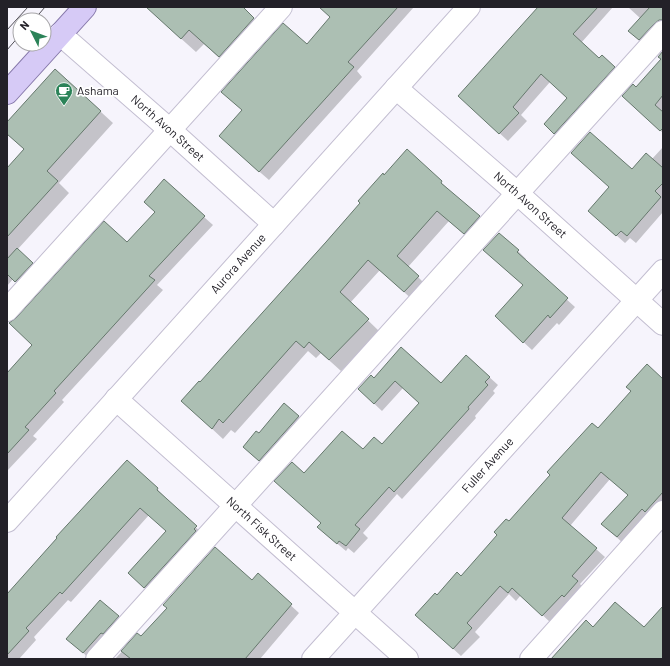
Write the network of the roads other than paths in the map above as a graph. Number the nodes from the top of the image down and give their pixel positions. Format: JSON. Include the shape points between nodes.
{"nodes":[{"id":1,"x":85,"y":7,"type":"edge"},
{"id":2,"x":281,"y":7,"type":"edge"},
{"id":3,"x":469,"y":7,"type":"edge"},
{"id":4,"x":663,"y":32,"type":"edge"},
{"id":5,"x":60,"y":34,"type":"junction"},
{"id":6,"x":396,"y":88,"type":"junction"},
{"id":7,"x":7,"y":94,"type":"edge"},
{"id":8,"x":170,"y":130,"type":"junction"},
{"id":9,"x":517,"y":193,"type":"junction"},
{"id":10,"x":274,"y":224,"type":"junction"},
{"id":11,"x":663,"y":271,"type":"edge"},
{"id":12,"x":637,"y":300,"type":"junction"},
{"id":13,"x":7,"y":310,"type":"edge"},
{"id":14,"x":663,"y":324,"type":"edge"},
{"id":15,"x":116,"y":400,"type":"junction"},
{"id":16,"x":236,"y":506,"type":"junction"},
{"id":17,"x":663,"y":512,"type":"edge"},
{"id":18,"x":7,"y":520,"type":"edge"},
{"id":19,"x":355,"y":612,"type":"junction"},
{"id":20,"x":97,"y":659,"type":"edge"},
{"id":21,"x":313,"y":659,"type":"edge"},
{"id":22,"x":407,"y":659,"type":"edge"},
{"id":23,"x":531,"y":659,"type":"edge"}],
"edges":[{"from":1,"to":5,"type":"main road"},
{"from":2,"to":8,"type":"street"},
{"from":3,"to":6,"type":"street","name":"Aurora Avenue"},
{"from":4,"to":9,"type":"street"},
{"from":5,"to":7,"type":"main road"},
{"from":5,"to":8,"type":"street","name":"North Avon Street"},
{"from":6,"to":9,"type":"street","name":"North Avon Street"},
{"from":6,"to":10,"type":"street","name":"Aurora Avenue"},
{"from":8,"to":10,"type":"street","name":"North Avon Street"},
{"from":8,"to":13,"type":"street"},
{"from":9,"to":12,"type":"street","name":"North Avon Street"},
{"from":9,"to":16,"type":"street"},
{"from":10,"to":15,"type":"street","name":"Aurora Avenue"},
{"from":11,"to":12,"type":"street","name":"Fuller Avenue"},
{"from":12,"to":14,"type":"street","name":"North Avon Street"},
{"from":12,"to":19,"type":"street","name":"Fuller Avenue"},
{"from":15,"to":16,"type":"street","name":"North Fisk Street"},
{"from":15,"to":18,"type":"street","name":"Aurora Avenue"},
{"from":16,"to":19,"type":"street","name":"North Fisk Street"},
{"from":16,"to":20,"type":"street"},
{"from":17,"to":23,"type":"street"},
{"from":19,"to":21,"type":"street","name":"Fuller Avenue"},
{"from":19,"to":22,"type":"street","name":"North Fisk Street"}]}
